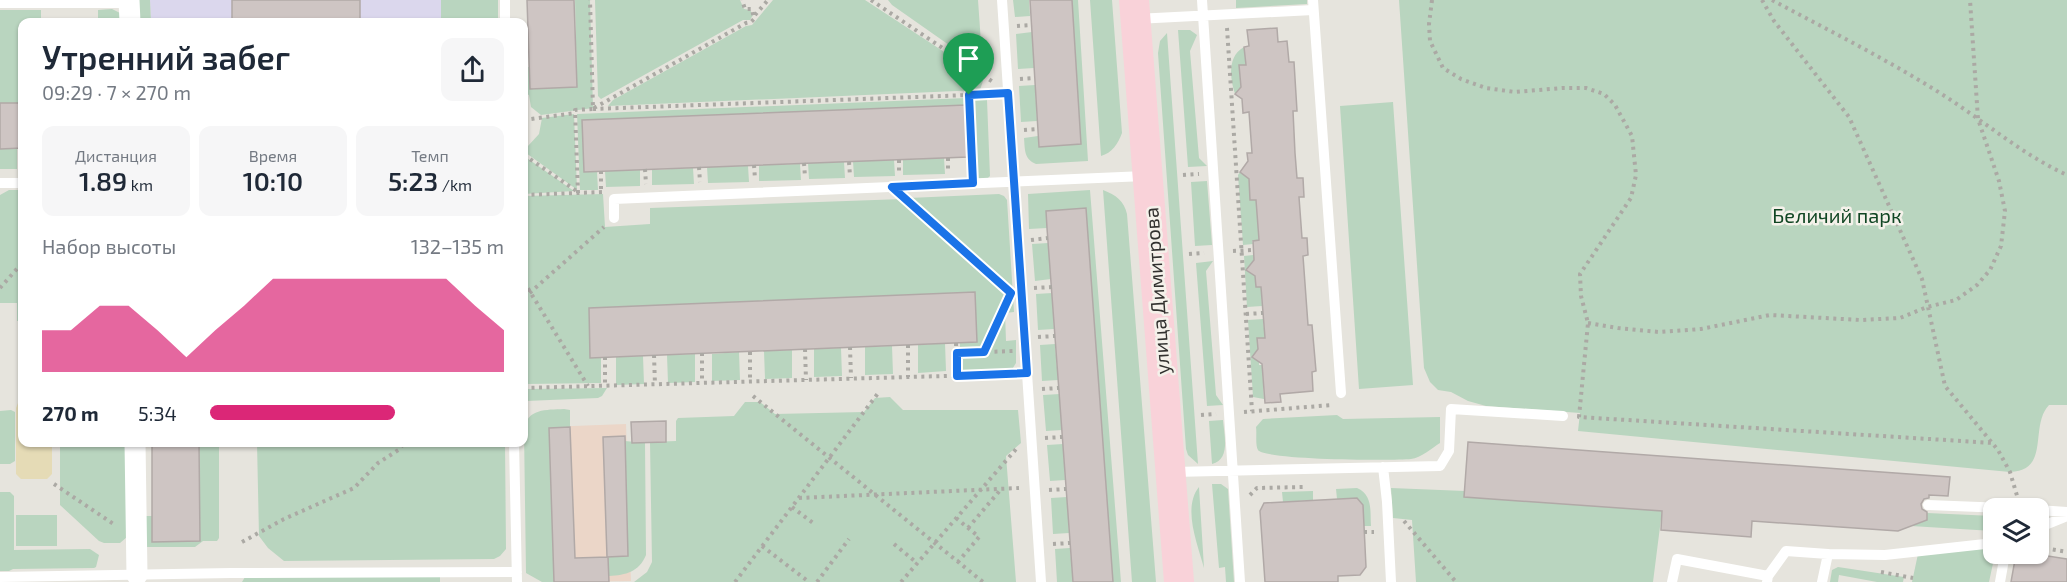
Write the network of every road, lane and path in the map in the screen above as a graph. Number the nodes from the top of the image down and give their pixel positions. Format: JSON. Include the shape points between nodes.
{"nodes":[{"id":1,"x":505,"y":0,"type":"edge"},
{"id":2,"x":590,"y":0,"type":"edge"},
{"id":3,"x":742,"y":0,"type":"edge"},
{"id":4,"x":768,"y":0,"type":"edge"},
{"id":5,"x":871,"y":0,"type":"edge"},
{"id":6,"x":1002,"y":0,"type":"edge"},
{"id":7,"x":1202,"y":0,"type":"edge"},
{"id":8,"x":1432,"y":0,"type":"edge"},
{"id":9,"x":1762,"y":0,"type":"edge"},
{"id":10,"x":1772,"y":0,"type":"edge"},
{"id":11,"x":1970,"y":0,"type":"edge"},
{"id":12,"x":0,"y":3,"type":"edge"},
{"id":13,"x":1313,"y":5,"type":"edge"},
{"id":14,"x":129,"y":8,"type":"edge"},
{"id":15,"x":1135,"y":10,"type":"edge"},
{"id":16,"x":755,"y":15,"type":"junction"},
{"id":17,"x":1203,"y":16,"type":"junction"},
{"id":18,"x":506,"y":18,"type":"edge"},
{"id":19,"x":1237,"y":26,"type":"dead end"},
{"id":20,"x":1008,"y":93,"type":"junction"},
{"id":21,"x":969,"y":95,"type":"junction"},
{"id":22,"x":593,"y":109,"type":"junction"},
{"id":23,"x":576,"y":112,"type":"junction"},
{"id":24,"x":528,"y":119,"type":"edge"},
{"id":25,"x":1978,"y":119,"type":"junction"},
{"id":26,"x":528,"y":158,"type":"edge"},
{"id":27,"x":699,"y":167,"type":"dead end"},
{"id":28,"x":645,"y":170,"type":"dead end"},
{"id":29,"x":601,"y":171,"type":"dead end"},
{"id":30,"x":2067,"y":175,"type":"edge"},
{"id":31,"x":1148,"y":176,"type":"junction"},
{"id":32,"x":1014,"y":182,"type":"junction"},
{"id":33,"x":0,"y":183,"type":"edge"},
{"id":34,"x":18,"y":183,"type":"edge"},
{"id":35,"x":973,"y":183,"type":"junction"},
{"id":36,"x":892,"y":187,"type":"junction"},
{"id":37,"x":700,"y":188,"type":"dead end"},
{"id":38,"x":646,"y":190,"type":"dead end"},
{"id":39,"x":602,"y":192,"type":"dead end"},
{"id":40,"x":578,"y":193,"type":"junction"},
{"id":41,"x":528,"y":195,"type":"edge"},
{"id":42,"x":614,"y":218,"type":"joint"},
{"id":43,"x":1048,"y":238,"type":"dead end"},
{"id":44,"x":1025,"y":240,"type":"dead end"},
{"id":45,"x":1241,"y":250,"type":"junction"},
{"id":46,"x":1253,"y":250,"type":"dead end"},
{"id":47,"x":18,"y":268,"type":"edge"},
{"id":48,"x":1052,"y":287,"type":"dead end"},
{"id":49,"x":0,"y":288,"type":"edge"},
{"id":50,"x":528,"y":289,"type":"edge"},
{"id":51,"x":1028,"y":289,"type":"dead end"},
{"id":52,"x":530,"y":292,"type":"junction"},
{"id":53,"x":1011,"y":293,"type":"junction"},
{"id":54,"x":1022,"y":303,"type":"junction"},
{"id":55,"x":1927,"y":307,"type":"junction"},
{"id":56,"x":1263,"y":313,"type":"dead end"},
{"id":57,"x":1245,"y":314,"type":"junction"},
{"id":58,"x":1588,"y":323,"type":"junction"},
{"id":59,"x":1055,"y":336,"type":"dead end"},
{"id":60,"x":1032,"y":338,"type":"dead end"},
{"id":61,"x":956,"y":343,"type":"dead end"},
{"id":62,"x":908,"y":345,"type":"dead end"},
{"id":63,"x":850,"y":347,"type":"dead end"},
{"id":64,"x":806,"y":349,"type":"dead end"},
{"id":65,"x":1025,"y":350,"type":"junction"},
{"id":66,"x":750,"y":352,"type":"dead end"},
{"id":67,"x":984,"y":352,"type":"junction"},
{"id":68,"x":702,"y":353,"type":"dead end"},
{"id":69,"x":957,"y":353,"type":"junction"},
{"id":70,"x":654,"y":355,"type":"dead end"},
{"id":71,"x":605,"y":357,"type":"dead end"},
{"id":72,"x":1027,"y":373,"type":"junction"},
{"id":73,"x":957,"y":376,"type":"junction"},
{"id":74,"x":908,"y":377,"type":"junction"},
{"id":75,"x":851,"y":378,"type":"junction"},
{"id":76,"x":806,"y":380,"type":"junction"},
{"id":77,"x":750,"y":382,"type":"junction"},
{"id":78,"x":702,"y":383,"type":"junction"},
{"id":79,"x":655,"y":385,"type":"junction"},
{"id":80,"x":605,"y":386,"type":"junction"},
{"id":81,"x":588,"y":387,"type":"junction"},
{"id":82,"x":528,"y":388,"type":"edge"},
{"id":83,"x":1059,"y":388,"type":"dead end"},
{"id":84,"x":1036,"y":390,"type":"dead end"},
{"id":85,"x":879,"y":392,"type":"dead end"},
{"id":86,"x":1341,"y":393,"type":"dead end"},
{"id":87,"x":753,"y":396,"type":"dead end"},
{"id":88,"x":1333,"y":405,"type":"dead end"},
{"id":89,"x":1252,"y":411,"type":"junction"},
{"id":90,"x":1230,"y":413,"type":"junction"},
{"id":91,"x":1563,"y":416,"type":"dead end"},
{"id":92,"x":1062,"y":437,"type":"dead end"},
{"id":93,"x":1039,"y":439,"type":"dead end"},
{"id":94,"x":1021,"y":443,"type":"dead end"},
{"id":95,"x":1993,"y":443,"type":"junction"},
{"id":96,"x":135,"y":447,"type":"edge"},
{"id":97,"x":401,"y":447,"type":"edge"},
{"id":98,"x":514,"y":447,"type":"edge"},
{"id":99,"x":830,"y":458,"type":"junction"},
{"id":100,"x":1383,"y":467,"type":"junction"},
{"id":101,"x":1233,"y":471,"type":"junction"},
{"id":102,"x":1170,"y":472,"type":"junction"},
{"id":103,"x":54,"y":484,"type":"dead end"},
{"id":104,"x":1314,"y":486,"type":"dead end"},
{"id":105,"x":1002,"y":488,"type":"junction"},
{"id":106,"x":981,"y":489,"type":"junction"},
{"id":107,"x":1039,"y":489,"type":"junction"},
{"id":108,"x":1066,"y":489,"type":"dead end"},
{"id":109,"x":875,"y":495,"type":"junction"},
{"id":110,"x":798,"y":498,"type":"junction"},
{"id":111,"x":2017,"y":498,"type":"edge"},
{"id":112,"x":1248,"y":502,"type":"dead end"},
{"id":113,"x":1387,"y":502,"type":"junction"},
{"id":114,"x":1928,"y":505,"type":"dead end"},
{"id":115,"x":792,"y":507,"type":"junction"},
{"id":116,"x":1983,"y":507,"type":"edge"},
{"id":117,"x":2049,"y":512,"type":"edge"},
{"id":118,"x":2067,"y":514,"type":"edge"},
{"id":119,"x":956,"y":518,"type":"junction"},
{"id":120,"x":1374,"y":522,"type":"dead end"},
{"id":121,"x":813,"y":523,"type":"dead end"},
{"id":122,"x":2049,"y":523,"type":"edge"},
{"id":123,"x":968,"y":528,"type":"junction"},
{"id":124,"x":1364,"y":532,"type":"dead end"},
{"id":125,"x":1374,"y":532,"type":"junction"},
{"id":126,"x":849,"y":539,"type":"dead end"},
{"id":127,"x":136,"y":540,"type":"junction"},
{"id":128,"x":242,"y":542,"type":"dead end"},
{"id":129,"x":935,"y":543,"type":"junction"},
{"id":130,"x":1070,"y":543,"type":"dead end"},
{"id":131,"x":1375,"y":543,"type":"dead end"},
{"id":132,"x":894,"y":544,"type":"dead end"},
{"id":133,"x":1046,"y":544,"type":"dead end"},
{"id":134,"x":1983,"y":544,"type":"edge"},
{"id":135,"x":762,"y":546,"type":"junction"},
{"id":136,"x":2049,"y":549,"type":"edge"},
{"id":137,"x":2067,"y":552,"type":"edge"},
{"id":138,"x":1828,"y":554,"type":"junction"},
{"id":139,"x":958,"y":562,"type":"junction"},
{"id":140,"x":917,"y":563,"type":"junction"},
{"id":141,"x":2003,"y":564,"type":"edge"},
{"id":142,"x":137,"y":575,"type":"junction"},
{"id":143,"x":0,"y":577,"type":"edge"},
{"id":144,"x":517,"y":577,"type":"edge"},
{"id":145,"x":1768,"y":579,"type":"edge"},
{"id":146,"x":735,"y":582,"type":"edge"},
{"id":147,"x":809,"y":582,"type":"edge"},
{"id":148,"x":817,"y":582,"type":"edge"},
{"id":149,"x":901,"y":582,"type":"edge"},
{"id":150,"x":983,"y":582,"type":"edge"},
{"id":151,"x":1041,"y":582,"type":"edge"},
{"id":152,"x":1179,"y":582,"type":"edge"},
{"id":153,"x":1240,"y":582,"type":"edge"},
{"id":154,"x":1391,"y":582,"type":"edge"},
{"id":155,"x":1456,"y":582,"type":"edge"},
{"id":156,"x":1672,"y":582,"type":"edge"},
{"id":157,"x":1822,"y":582,"type":"edge"},
{"id":158,"x":2000,"y":582,"type":"edge"}],
"edges":[{"from":1,"to":18,"type":"lane"},
{"from":2,"to":22,"type":"path"},
{"from":3,"to":16,"type":"path","via":[[745,9],[752,9]]},
{"from":4,"to":16,"type":"path"},
{"from":5,"to":20,"type":"path"},
{"from":6,"to":20,"type":"lane"},
{"from":7,"to":17,"type":"lane"},
{"from":8,"to":58,"type":"path","via":[[1430,41],[1443,68],[1486,88],[1515,92],[1586,88],[1604,94],[1615,105],[1632,136],[1636,175],[1631,198],[1580,274]]},
{"from":9,"to":55,"type":"path","via":[[1774,21],[1850,117],[1922,279]]},
{"from":10,"to":25,"type":"path","via":[[1901,69]]},
{"from":11,"to":25,"type":"path"},
{"from":12,"to":14,"type":"lane"},
{"from":13,"to":17,"type":"lane"},
{"from":13,"to":86,"type":"lane"},
{"from":15,"to":17,"type":"lane"},
{"from":15,"to":31,"type":"street","name":"улица Димитрова"},
{"from":16,"to":22,"type":"path","via":[[751,22]]},
{"from":17,"to":90,"type":"lane"},
{"from":19,"to":45,"type":"path","via":[[1227,26]]},
{"from":20,"to":21,"type":"path"},
{"from":20,"to":32,"type":"lane"},
{"from":21,"to":22,"type":"path"},
{"from":21,"to":35,"type":"path"},
{"from":22,"to":23,"type":"path"},
{"from":23,"to":24,"type":"path"},
{"from":23,"to":40,"type":"path"},
{"from":25,"to":30,"type":"path","via":[[2014,146]]},
{"from":25,"to":55,"type":"path","via":[[2005,211],[2001,246],[1990,270],[1977,285],[1956,300]]},
{"from":26,"to":40,"type":"path"},
{"from":27,"to":37,"type":"path"},
{"from":28,"to":38,"type":"path"},
{"from":29,"to":39,"type":"path"},
{"from":31,"to":32,"type":"lane"},
{"from":31,"to":102,"type":"street","name":"улица Димитрова"},
{"from":32,"to":35,"type":"lane"},
{"from":32,"to":54,"type":"lane"},
{"from":33,"to":34,"type":"lane"},
{"from":35,"to":36,"type":"lane"},
{"from":36,"to":42,"type":"lane","via":[[614,199]]},
{"from":36,"to":53,"type":"path"},
{"from":40,"to":41,"type":"path"},
{"from":42,"to":52,"type":"path"},
{"from":43,"to":44,"type":"path"},
{"from":45,"to":46,"type":"path"},
{"from":45,"to":57,"type":"path"},
{"from":47,"to":49,"type":"path"},
{"from":48,"to":51,"type":"path"},
{"from":50,"to":52,"type":"path"},
{"from":52,"to":81,"type":"path"},
{"from":53,"to":54,"type":"path"},
{"from":53,"to":67,"type":"path"},
{"from":54,"to":65,"type":"lane"},
{"from":55,"to":58,"type":"path","via":[[1900,318],[1770,315],[1701,329],[1659,332]]},
{"from":55,"to":95,"type":"path","via":[[1945,386]]},
{"from":56,"to":57,"type":"path"},
{"from":57,"to":89,"type":"path"},
{"from":58,"to":95,"type":"path","via":[[1579,417]]},
{"from":59,"to":60,"type":"path"},
{"from":61,"to":69,"type":"path"},
{"from":62,"to":74,"type":"path"},
{"from":63,"to":75,"type":"path"},
{"from":64,"to":76,"type":"path"},
{"from":65,"to":67,"type":"path"},
{"from":65,"to":72,"type":"lane"},
{"from":66,"to":77,"type":"path"},
{"from":67,"to":69,"type":"path"},
{"from":68,"to":78,"type":"path"},
{"from":69,"to":73,"type":"path"},
{"from":70,"to":79,"type":"path"},
{"from":71,"to":80,"type":"path"},
{"from":72,"to":73,"type":"path"},
{"from":72,"to":107,"type":"lane"},
{"from":73,"to":74,"type":"path"},
{"from":74,"to":75,"type":"path"},
{"from":75,"to":76,"type":"path"},
{"from":76,"to":77,"type":"path"},
{"from":77,"to":78,"type":"path"},
{"from":78,"to":79,"type":"path"},
{"from":79,"to":80,"type":"path"},
{"from":80,"to":81,"type":"path"},
{"from":81,"to":82,"type":"path"},
{"from":83,"to":84,"type":"path"},
{"from":85,"to":99,"type":"path"},
{"from":87,"to":99,"type":"path"},
{"from":88,"to":89,"type":"path"},
{"from":89,"to":90,"type":"path"},
{"from":90,"to":101,"type":"lane"},
{"from":91,"to":100,"type":"lane","via":[[1451,409],[1449,451],[1440,466]]},
{"from":92,"to":93,"type":"path"},
{"from":94,"to":106,"type":"path"},
{"from":95,"to":111,"type":"path","via":[[2010,472]]},
{"from":96,"to":127,"type":"street"},
{"from":97,"to":128,"type":"path","via":[[354,488]]},
{"from":98,"to":144,"type":"lane"},
{"from":99,"to":109,"type":"path"},
{"from":99,"to":110,"type":"path"},
{"from":100,"to":101,"type":"lane"},
{"from":100,"to":113,"type":"lane"},
{"from":101,"to":102,"type":"lane"},
{"from":101,"to":153,"type":"lane"},
{"from":102,"to":152,"type":"street","name":"улица Димитрова"},
{"from":103,"to":127,"type":"path"},
{"from":104,"to":112,"type":"path","via":[[1257,488]]},
{"from":105,"to":106,"type":"path"},
{"from":105,"to":107,"type":"path"},
{"from":105,"to":123,"type":"path"},
{"from":106,"to":109,"type":"path"},
{"from":106,"to":119,"type":"path"},
{"from":107,"to":108,"type":"path"},
{"from":107,"to":151,"type":"lane"},
{"from":109,"to":110,"type":"path"},
{"from":109,"to":129,"type":"path"},
{"from":110,"to":115,"type":"path"},
{"from":113,"to":154,"type":"lane"},
{"from":113,"to":155,"type":"path"},
{"from":114,"to":116,"type":"lane"},
{"from":115,"to":121,"type":"path"},
{"from":115,"to":135,"type":"path"},
{"from":117,"to":118,"type":"lane"},
{"from":118,"to":122,"type":"lane"},
{"from":119,"to":123,"type":"path"},
{"from":119,"to":129,"type":"path"},
{"from":120,"to":125,"type":"path"},
{"from":123,"to":139,"type":"path","via":[[979,537]]},
{"from":124,"to":125,"type":"path"},
{"from":125,"to":131,"type":"path"},
{"from":126,"to":148,"type":"path"},
{"from":127,"to":142,"type":"street"},
{"from":129,"to":139,"type":"path"},
{"from":129,"to":140,"type":"path"},
{"from":130,"to":133,"type":"path"},
{"from":132,"to":140,"type":"path"},
{"from":134,"to":138,"type":"lane","via":[[1885,555]]},
{"from":135,"to":146,"type":"path"},
{"from":135,"to":147,"type":"path"},
{"from":136,"to":137,"type":"path"},
{"from":138,"to":145,"type":"lane","via":[[1785,551]]},
{"from":138,"to":157,"type":"lane"},
{"from":139,"to":150,"type":"path"},
{"from":140,"to":149,"type":"path"},
{"from":141,"to":158,"type":"lane"},
{"from":142,"to":143,"type":"lane"},
{"from":142,"to":144,"type":"lane"},
{"from":145,"to":156,"type":"lane","via":[[1692,558],[1677,559]]}]}
